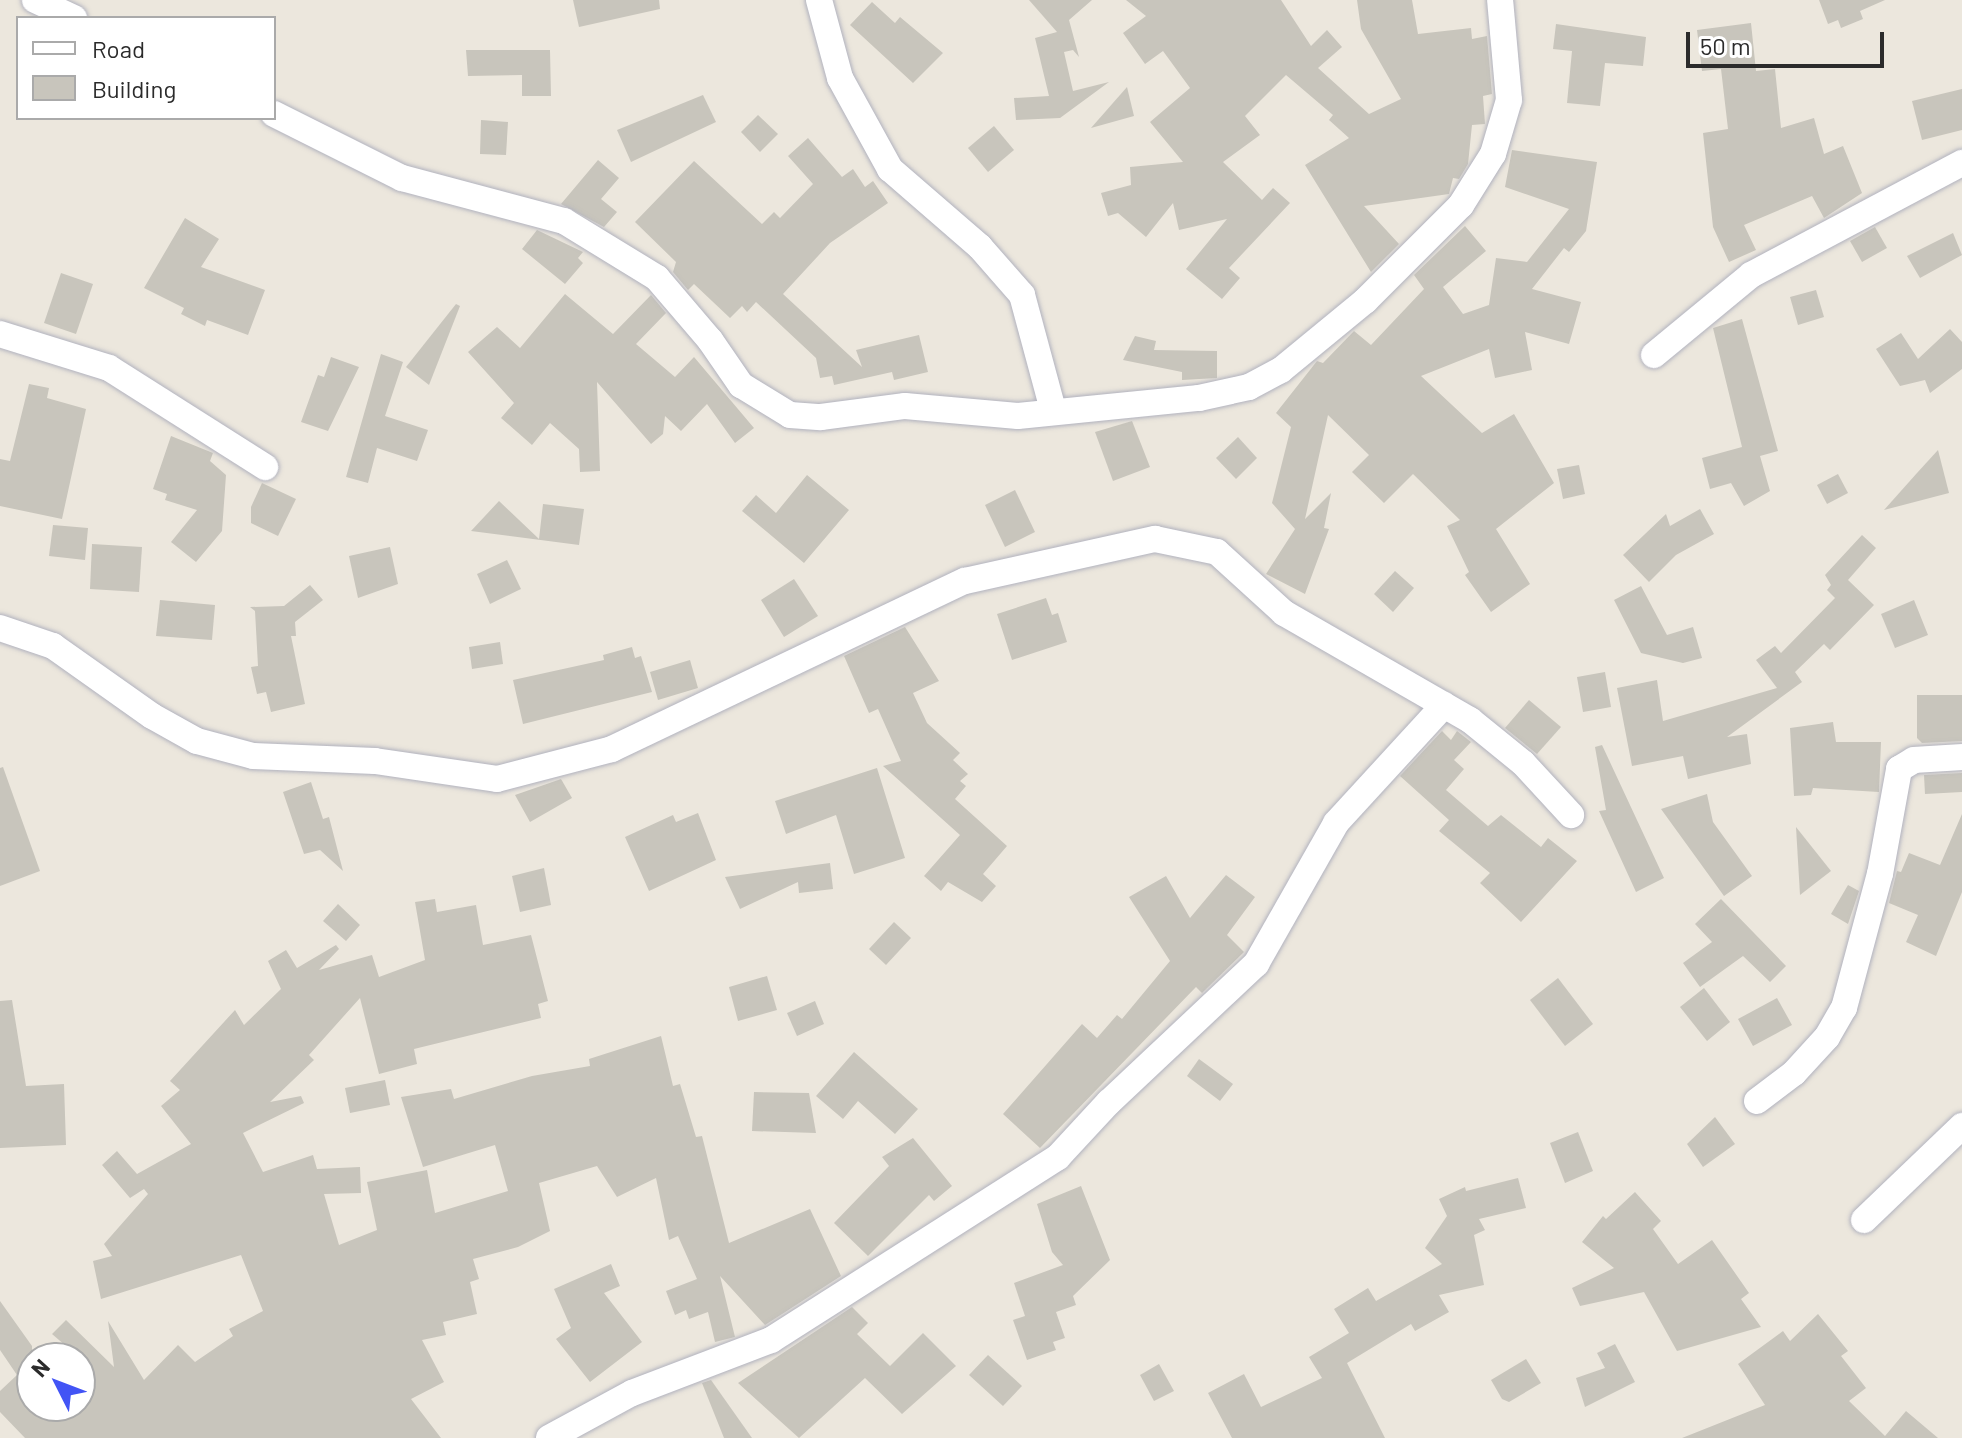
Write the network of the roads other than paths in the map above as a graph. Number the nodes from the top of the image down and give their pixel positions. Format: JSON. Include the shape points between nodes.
{"nodes":[{"id":1,"x":35,"y":0,"type":"edge"},
{"id":2,"x":819,"y":0,"type":"edge"},
{"id":3,"x":1500,"y":0,"type":"edge"},
{"id":4,"x":70,"y":16,"type":"edge"},
{"id":5,"x":276,"y":115,"type":"edge"},
{"id":6,"x":1962,"y":163,"type":"edge"},
{"id":7,"x":0,"y":334,"type":"edge"},
{"id":8,"x":1654,"y":355,"type":"dead end"},
{"id":9,"x":1053,"y":410,"type":"junction"},
{"id":10,"x":265,"y":467,"type":"dead end"},
{"id":11,"x":0,"y":628,"type":"edge"},
{"id":12,"x":1444,"y":705,"type":"junction"},
{"id":13,"x":1962,"y":757,"type":"edge"},
{"id":14,"x":1571,"y":815,"type":"dead end"},
{"id":15,"x":1757,"y":1101,"type":"dead end"},
{"id":16,"x":1962,"y":1126,"type":"edge"},
{"id":17,"x":1864,"y":1220,"type":"dead end"},
{"id":18,"x":549,"y":1438,"type":"edge"}],
"edges":[{"from":1,"to":4,"type":"street"},
{"from":2,"to":9,"type":"street","via":[[840,78],[890,169],[980,247],[1022,295]]},
{"from":3,"to":9,"type":"street","via":[[1509,100],[1493,154],[1461,205],[1365,301],[1281,370],[1249,387],[1199,398]]},
{"from":5,"to":9,"type":"street","via":[[402,178],[564,221],[657,278],[741,385],[790,415],[821,417],[905,406],[974,415]]},
{"from":6,"to":8,"type":"street","via":[[1751,275]]},
{"from":7,"to":10,"type":"street","via":[[109,368]]},
{"from":11,"to":12,"type":"street","via":[[53,646],[197,741],[253,756],[375,761],[497,779],[612,749],[965,581],[1155,539],[1217,552],[1284,613]]},
{"from":12,"to":14,"type":"street","via":[[1523,763]]},
{"from":12,"to":18,"type":"street","via":[[1336,823],[1256,964],[1058,1157],[771,1340],[632,1393]]},
{"from":13,"to":15,"type":"street","via":[[1914,760],[1899,769],[1880,874],[1844,1008],[1827,1037],[1794,1073]]},
{"from":16,"to":17,"type":"street"}]}
